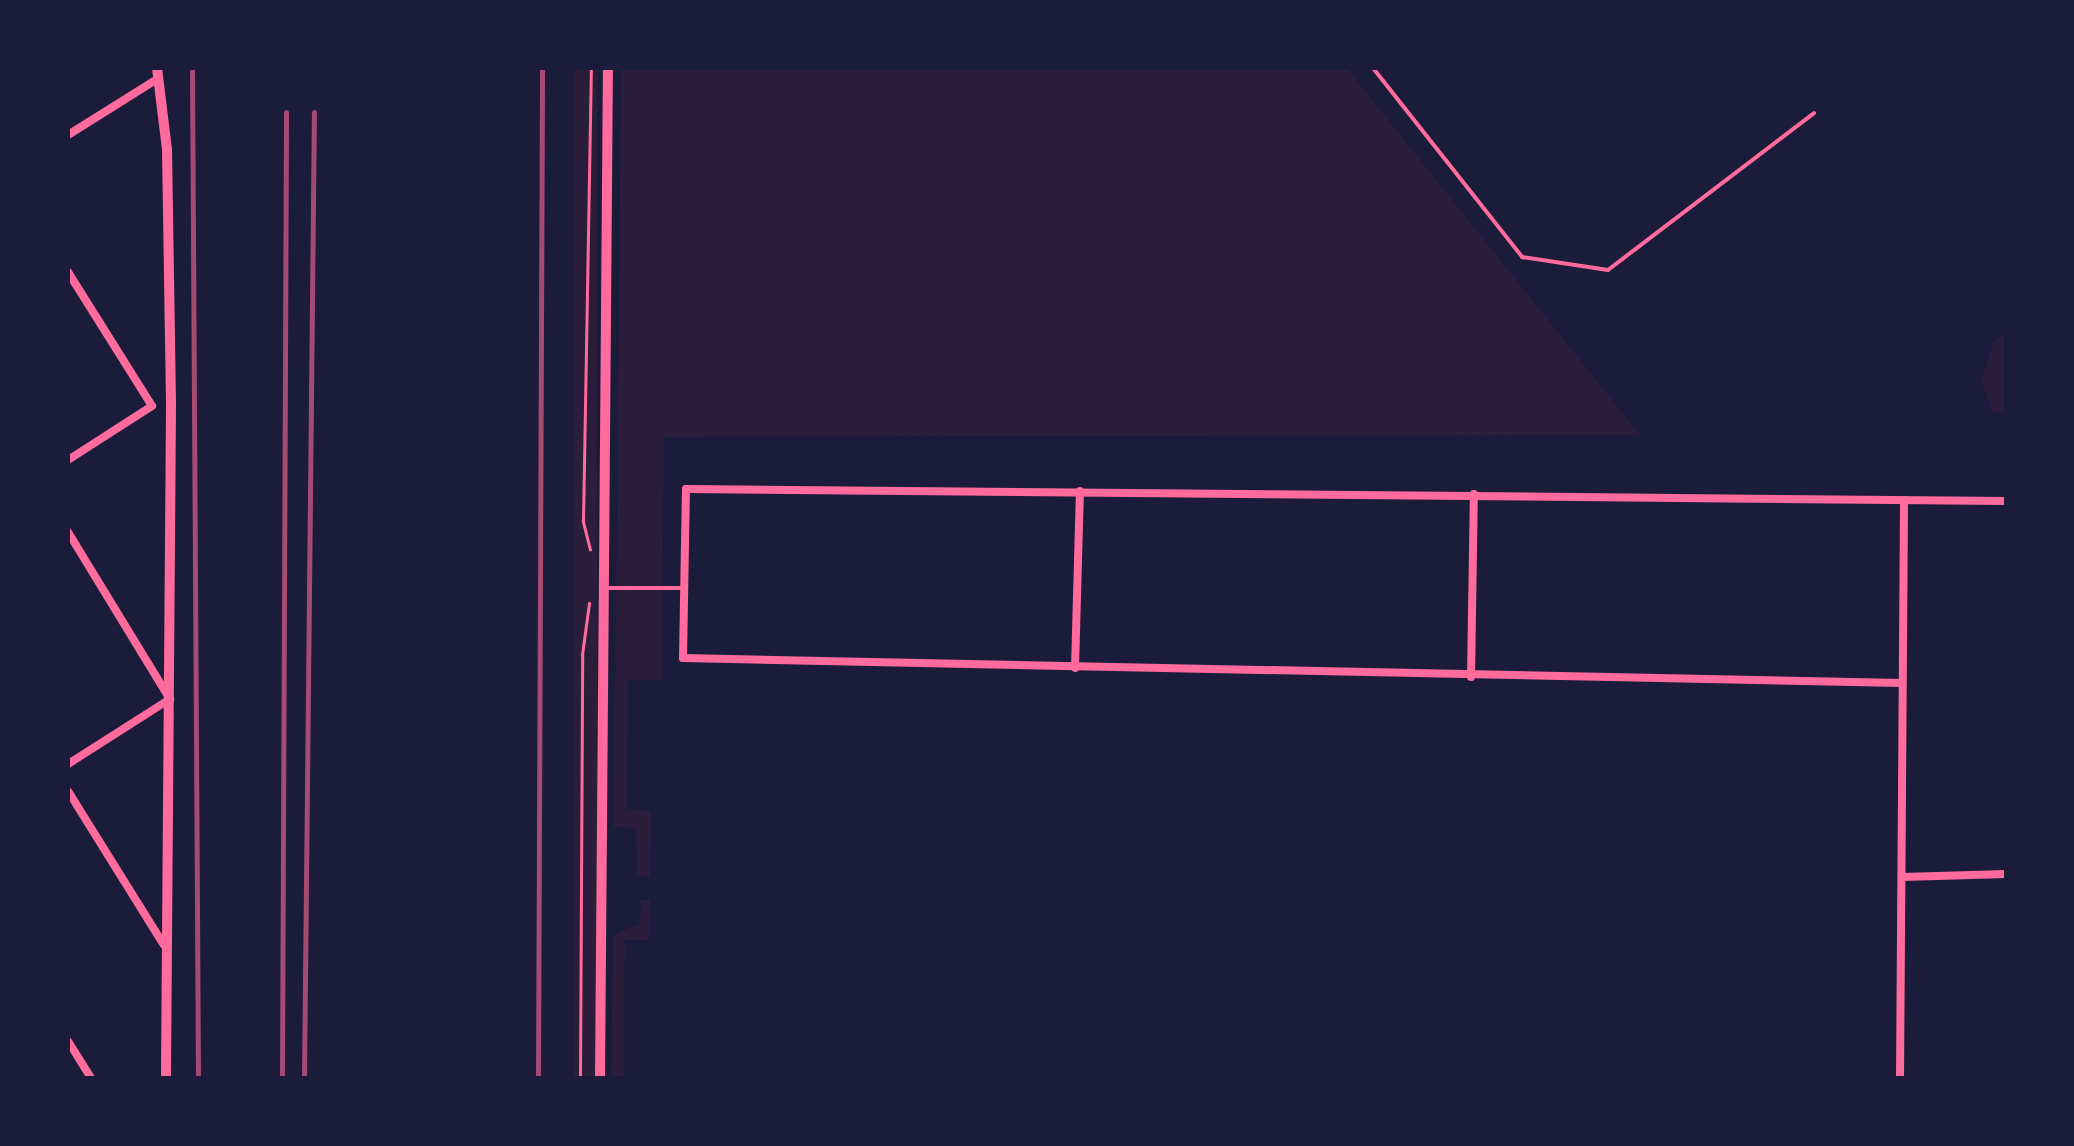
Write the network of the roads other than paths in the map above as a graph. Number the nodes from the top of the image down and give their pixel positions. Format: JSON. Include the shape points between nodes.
{"nodes":[{"id":1,"x":608,"y":68,"type":"edge"},
{"id":2,"x":1373,"y":68,"type":"edge"},
{"id":3,"x":158,"y":73,"type":"edge"},
{"id":4,"x":1814,"y":113,"type":"dead end"},
{"id":5,"x":68,"y":136,"type":"edge"},
{"id":6,"x":68,"y":272,"type":"edge"},
{"id":7,"x":152,"y":406,"type":"junction"},
{"id":8,"x":171,"y":406,"type":"junction"},
{"id":9,"x":68,"y":460,"type":"edge"},
{"id":10,"x":1080,"y":491,"type":"junction"},
{"id":11,"x":1474,"y":494,"type":"junction"},
{"id":12,"x":1904,"y":500,"type":"junction"},
{"id":13,"x":2006,"y":501,"type":"edge"},
{"id":14,"x":68,"y":532,"type":"edge"},
{"id":15,"x":605,"y":588,"type":"junction"},
{"id":16,"x":684,"y":588,"type":"junction"},
{"id":17,"x":1075,"y":668,"type":"junction"},
{"id":18,"x":1472,"y":677,"type":"junction"},
{"id":19,"x":1902,"y":683,"type":"junction"},
{"id":20,"x":170,"y":699,"type":"junction"},
{"id":21,"x":68,"y":764,"type":"edge"},
{"id":22,"x":68,"y":791,"type":"edge"},
{"id":23,"x":2006,"y":874,"type":"edge"},
{"id":24,"x":1902,"y":877,"type":"junction"},
{"id":25,"x":164,"y":945,"type":"junction"},
{"id":26,"x":68,"y":1041,"type":"edge"},
{"id":27,"x":91,"y":1078,"type":"edge"},
{"id":28,"x":166,"y":1078,"type":"edge"},
{"id":29,"x":600,"y":1078,"type":"edge"},
{"id":30,"x":1900,"y":1078,"type":"edge"}],
"edges":[{"from":1,"to":15,"type":"main road"},
{"from":2,"to":4,"type":"lane","via":[[1522,258],[1608,270]]},
{"from":3,"to":5,"type":"street"},
{"from":3,"to":8,"type":"main road","via":[[167,149]]},
{"from":6,"to":7,"type":"street"},
{"from":7,"to":8,"type":"street"},
{"from":7,"to":9,"type":"street"},
{"from":8,"to":20,"type":"main road"},
{"from":10,"to":11,"type":"street"},
{"from":10,"to":16,"type":"street","via":[[686,489]]},
{"from":10,"to":17,"type":"street"},
{"from":11,"to":12,"type":"street"},
{"from":11,"to":18,"type":"street"},
{"from":12,"to":13,"type":"street"},
{"from":12,"to":19,"type":"street"},
{"from":14,"to":20,"type":"street"},
{"from":15,"to":16,"type":"lane"},
{"from":15,"to":29,"type":"main road"},
{"from":16,"to":17,"type":"street","via":[[683,658]]},
{"from":17,"to":18,"type":"street"},
{"from":18,"to":19,"type":"street"},
{"from":19,"to":24,"type":"street"},
{"from":20,"to":21,"type":"street"},
{"from":20,"to":25,"type":"main road"},
{"from":22,"to":25,"type":"street"},
{"from":23,"to":24,"type":"street"},
{"from":24,"to":30,"type":"street"},
{"from":25,"to":28,"type":"main road"},
{"from":26,"to":27,"type":"street"}]}
